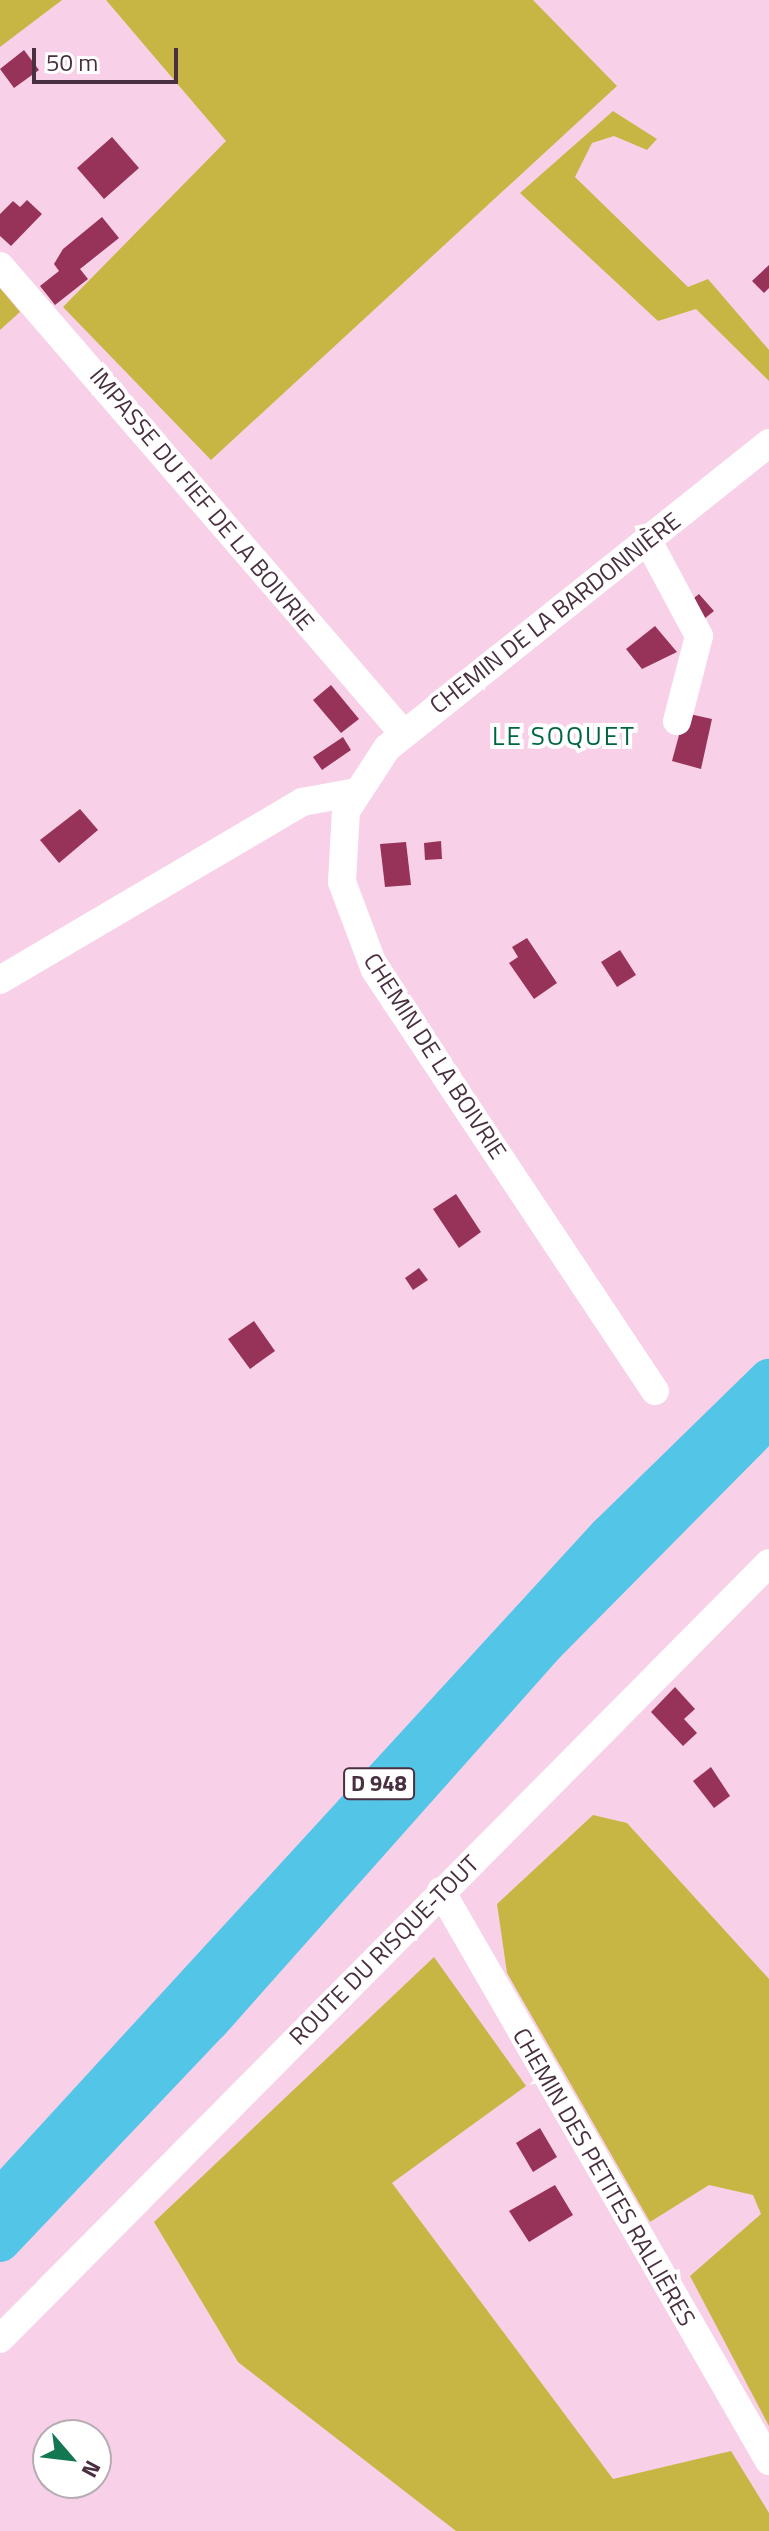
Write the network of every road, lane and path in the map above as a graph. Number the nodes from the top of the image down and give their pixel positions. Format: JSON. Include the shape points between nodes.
{"nodes":[{"id":1,"x":0,"y":266,"type":"edge"},
{"id":2,"x":769,"y":443,"type":"edge"},
{"id":3,"x":647,"y":539,"type":"junction"},
{"id":4,"x":677,"y":721,"type":"dead end"},
{"id":5,"x":404,"y":734,"type":"junction"},
{"id":6,"x":351,"y":793,"type":"junction"},
{"id":7,"x":0,"y":980,"type":"edge"},
{"id":8,"x":769,"y":1379,"type":"edge"},
{"id":9,"x":655,"y":1391,"type":"dead end"},
{"id":10,"x":769,"y":1418,"type":"edge"},
{"id":11,"x":769,"y":1563,"type":"edge"},
{"id":12,"x":441,"y":1891,"type":"junction"},
{"id":13,"x":0,"y":2199,"type":"edge"},
{"id":14,"x":0,"y":2242,"type":"edge"},
{"id":15,"x":0,"y":2339,"type":"edge"},
{"id":16,"x":769,"y":2461,"type":"edge"}],
"edges":[{"from":1,"to":5,"type":"street","name":"IMPASSE DU FIEF DE LA BOIVRIE"},
{"from":2,"to":3,"type":"street","name":"CHEMIN DE LA BARDONNIÈRE"},
{"from":3,"to":4,"type":"street","via":[[699,636]]},
{"from":3,"to":5,"type":"street","name":"CHEMIN DE LA BARDONNIÈRE"},
{"from":5,"to":6,"type":"street","name":"CHEMIN DE LA BARDONNIÈRE"},
{"from":6,"to":7,"type":"street","via":[[302,802]]},
{"from":6,"to":9,"type":"street","name":"CHEMIN DE LA BOIVRIE","via":[[342,882],[375,970]]},
{"from":8,"to":13,"type":"highway","number":"D 948","via":[[553,1594]]},
{"from":10,"to":14,"type":"highway","number":"D 948","via":[[545,1644],[210,2021]]},
{"from":11,"to":12,"type":"street","name":"ROUTE DU RISQUE-TOUT"},
{"from":12,"to":15,"type":"street","name":"ROUTE DU RISQUE-TOUT"},
{"from":12,"to":16,"type":"street","name":"CHEMIN DES PETITES RALLIÈRES"}]}
